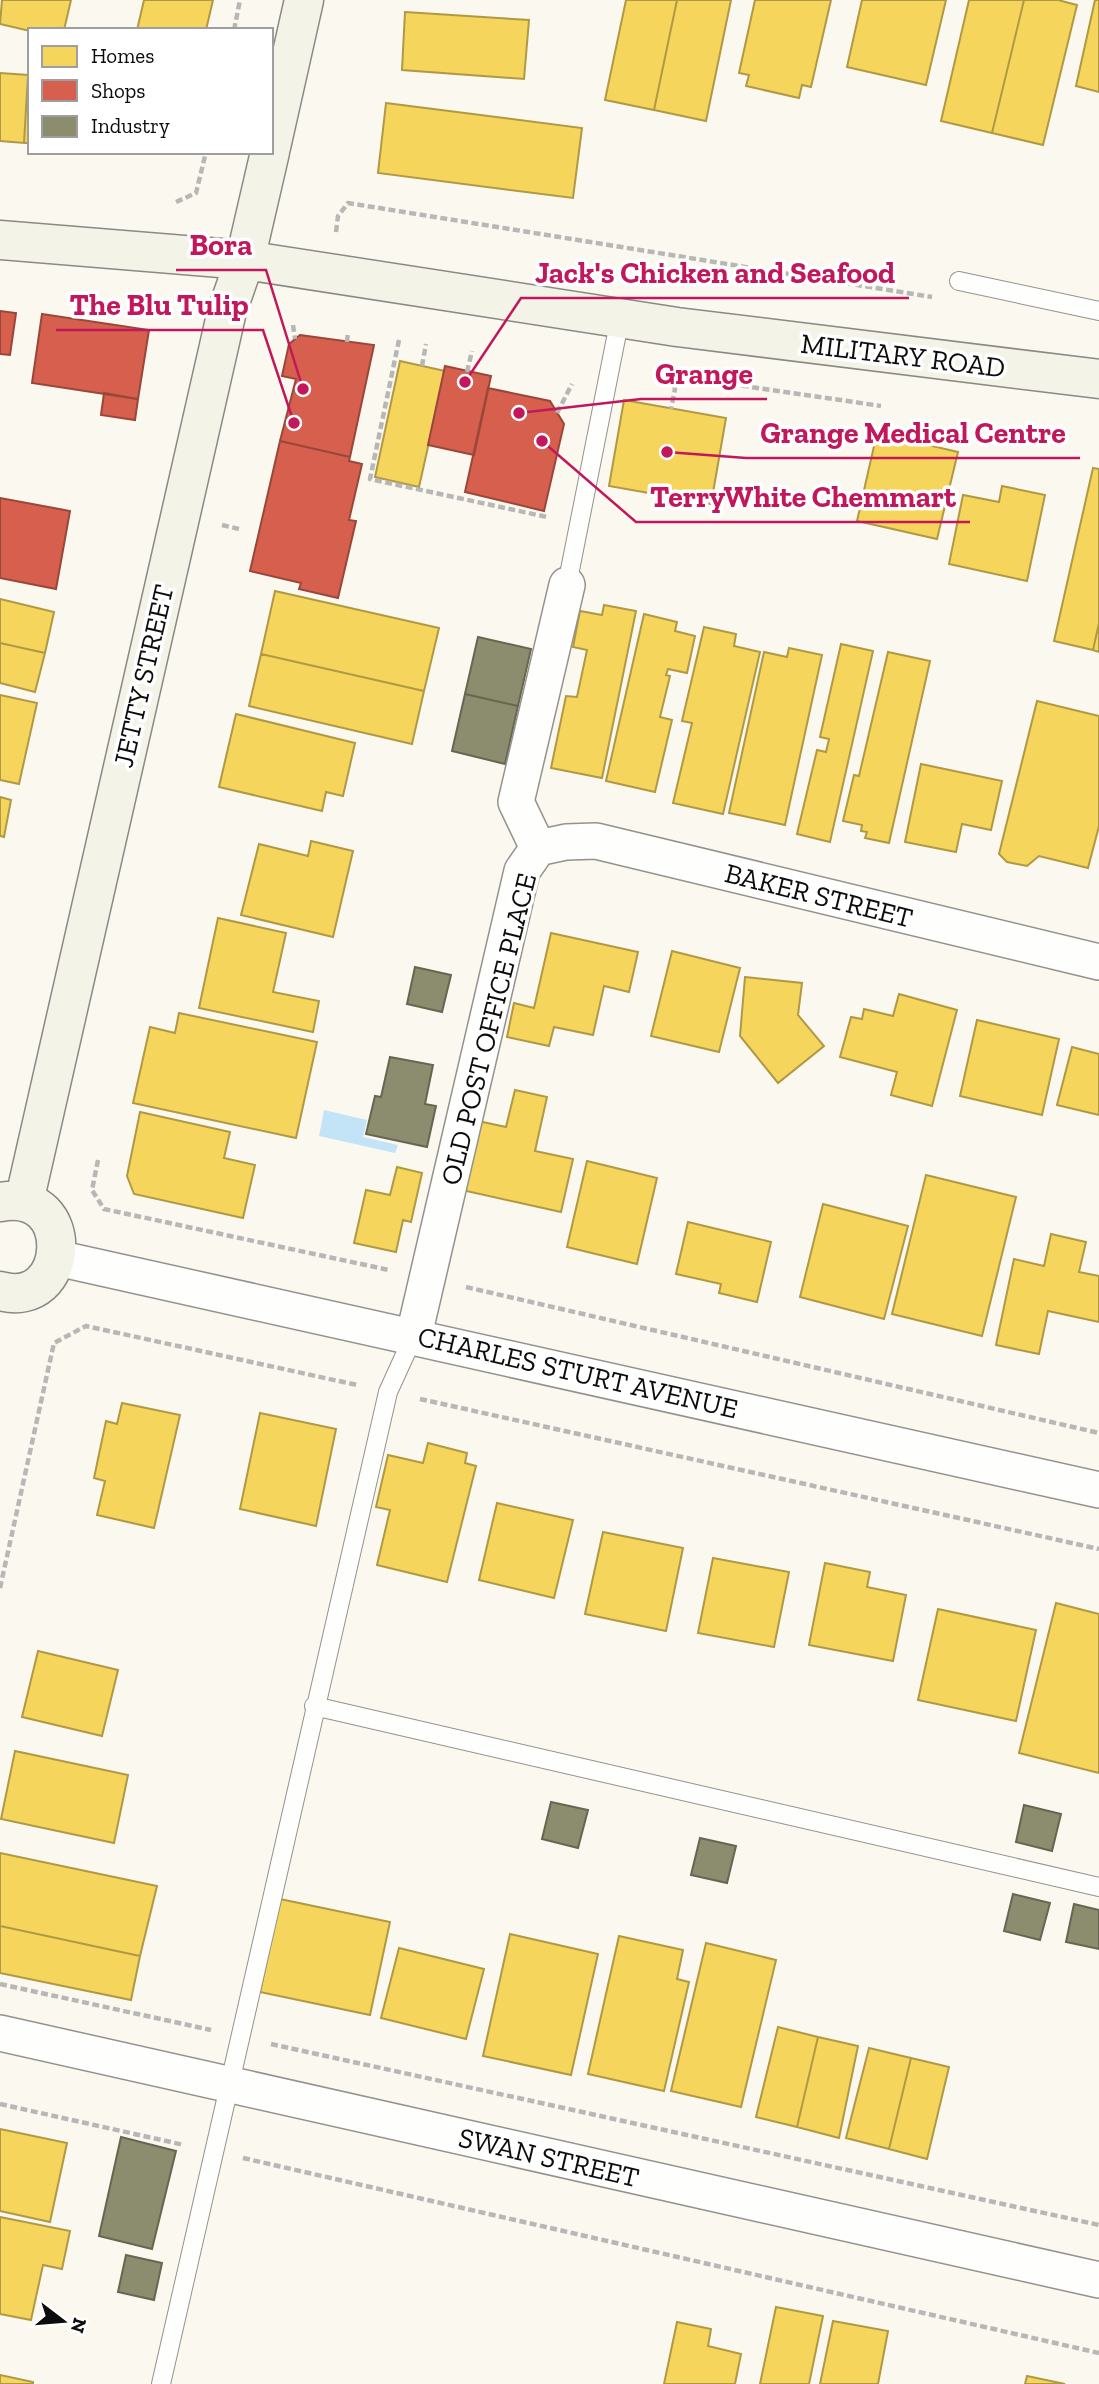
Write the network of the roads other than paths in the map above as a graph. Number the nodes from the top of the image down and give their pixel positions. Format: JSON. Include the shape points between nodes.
{"nodes":[{"id":1,"x":303,"y":0,"type":"edge"},
{"id":2,"x":273,"y":138,"type":"edge"},
{"id":3,"x":270,"y":154,"type":"edge"},
{"id":4,"x":0,"y":240,"type":"edge"},
{"id":5,"x":245,"y":260,"type":"junction"},
{"id":6,"x":959,"y":281,"type":"dead end"},
{"id":7,"x":1099,"y":311,"type":"edge"},
{"id":8,"x":620,"y":318,"type":"junction"},
{"id":9,"x":1099,"y":379,"type":"edge"},
{"id":10,"x":567,"y":584,"type":"joint"},
{"id":11,"x":538,"y":848,"type":"junction"},
{"id":12,"x":1099,"y":962,"type":"edge"},
{"id":13,"x":12,"y":1202,"type":"edge"},
{"id":14,"x":57,"y":1258,"type":"junction"},
{"id":15,"x":2,"y":1300,"type":"edge"},
{"id":16,"x":414,"y":1335,"type":"junction"},
{"id":17,"x":1099,"y":1490,"type":"edge"},
{"id":18,"x":314,"y":1706,"type":"junction"},
{"id":19,"x":1099,"y":1888,"type":"edge"},
{"id":20,"x":0,"y":2034,"type":"edge"},
{"id":21,"x":229,"y":2085,"type":"junction"},
{"id":22,"x":1099,"y":2280,"type":"edge"},
{"id":23,"x":161,"y":2384,"type":"edge"}],
"edges":[{"from":1,"to":2,"type":"street"},
{"from":3,"to":5,"type":"street","name":"JETTY STREET"},
{"from":4,"to":5,"type":"street","name":"MILITARY ROAD"},
{"from":5,"to":8,"type":"street","name":"MILITARY ROAD"},
{"from":5,"to":13,"type":"street","name":"JETTY STREET","via":[[227,311]]},
{"from":6,"to":7,"type":"lane"},
{"from":8,"to":9,"type":"street","name":"MILITARY ROAD"},
{"from":8,"to":10,"type":"lane","name":"OLD POST OFFICE PLACE"},
{"from":10,"to":11,"type":"street","name":"OLD POST OFFICE PLACE","via":[[516,802]]},
{"from":11,"to":12,"type":"street","name":"BAKER STREET","via":[[596,841]]},
{"from":11,"to":16,"type":"street","name":"OLD POST OFFICE PLACE","via":[[522,871]]},
{"from":13,"to":14,"type":"street","via":[[48,1218],[58,1244]]},
{"from":14,"to":15,"type":"street","via":[[43,1281]]},
{"from":14,"to":16,"type":"street","name":"CHARLES STURT AVENUE"},
{"from":16,"to":17,"type":"street","name":"CHARLES STURT AVENUE"},
{"from":16,"to":18,"type":"lane","via":[[388,1392]]},
{"from":18,"to":19,"type":"lane"},
{"from":18,"to":21,"type":"lane"},
{"from":20,"to":21,"type":"street","name":"SWAN STREET"},
{"from":21,"to":22,"type":"street","name":"SWAN STREET"},
{"from":21,"to":23,"type":"lane"}]}
